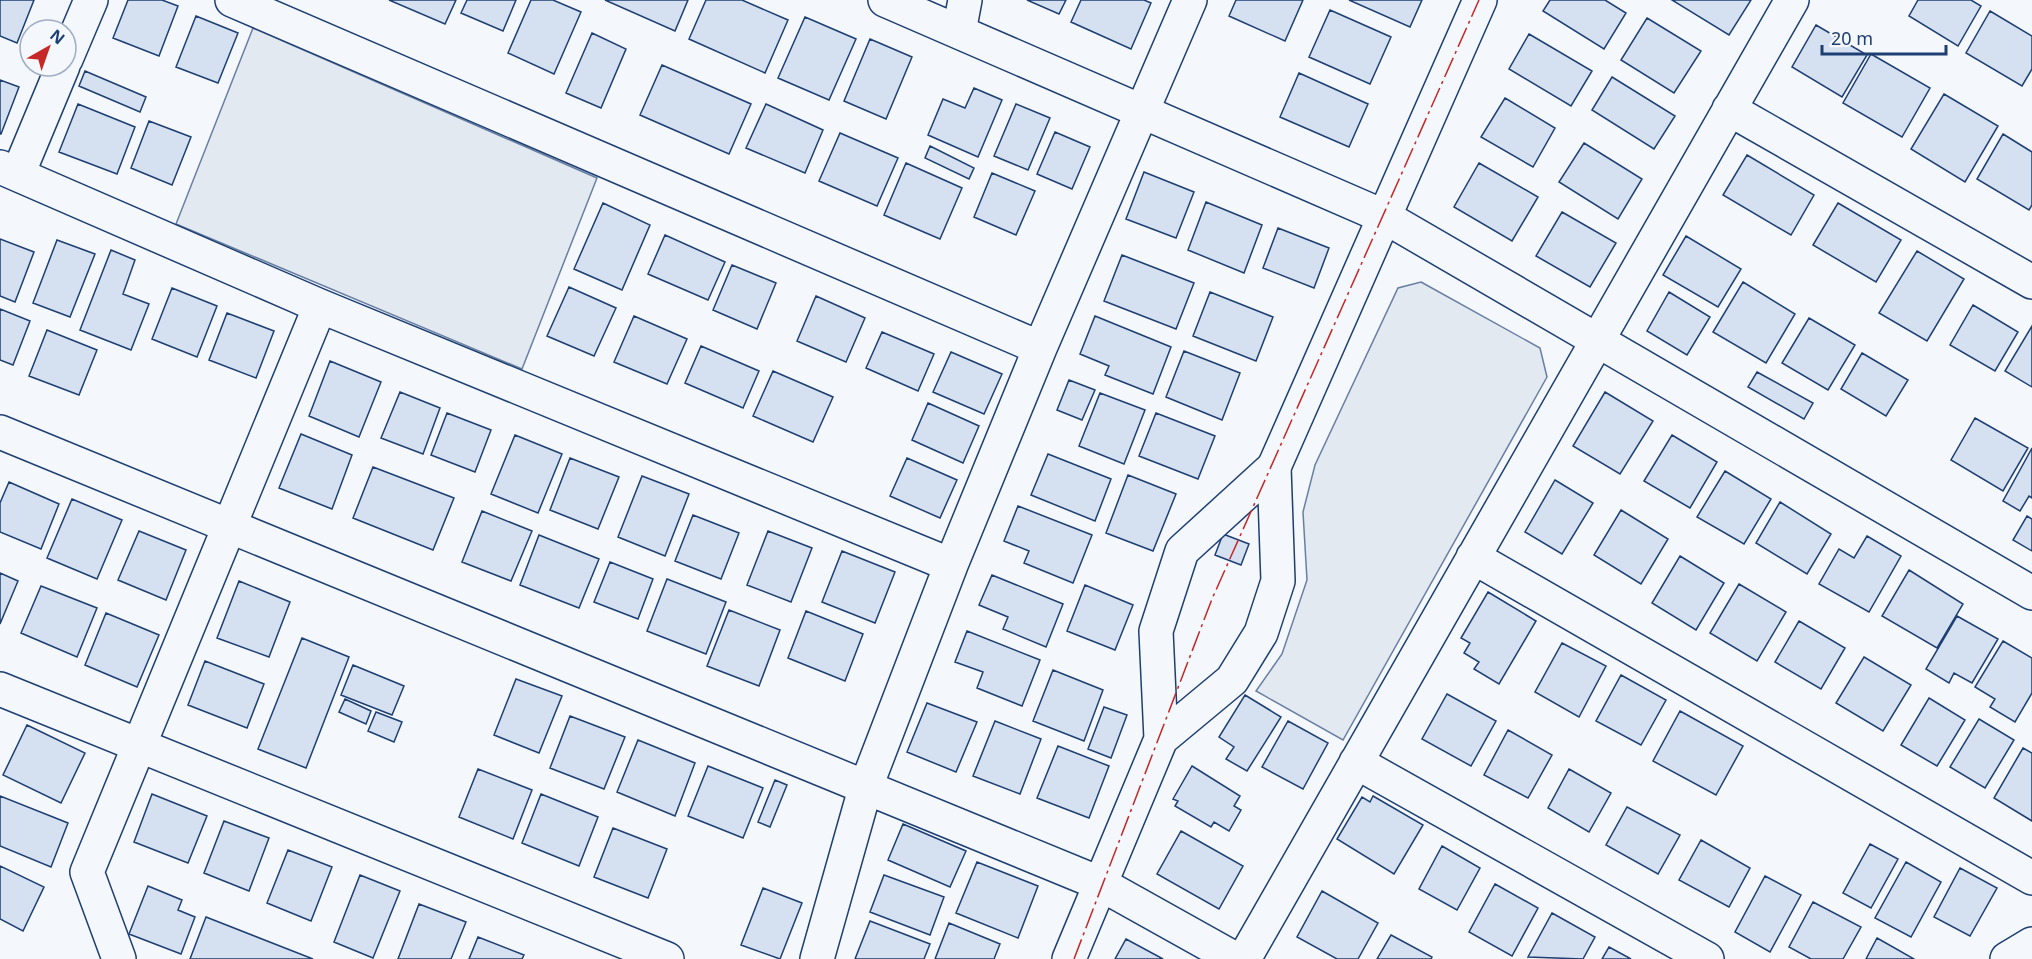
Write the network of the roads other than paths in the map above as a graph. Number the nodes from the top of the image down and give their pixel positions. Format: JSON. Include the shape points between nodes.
{"nodes":[{"id":1,"x":91,"y":0,"type":"edge"},
{"id":2,"x":232,"y":0,"type":"edge"},
{"id":3,"x":885,"y":0,"type":"edge"},
{"id":4,"x":965,"y":0,"type":"edge"},
{"id":5,"x":1190,"y":0,"type":"edge"},
{"id":6,"x":1480,"y":0,"type":"edge"},
{"id":7,"x":1792,"y":0,"type":"edge"},
{"id":8,"x":78,"y":31,"type":"edge"},
{"id":9,"x":959,"y":32,"type":"junction"},
{"id":10,"x":57,"y":78,"type":"edge"},
{"id":11,"x":1729,"y":109,"type":"junction"},
{"id":12,"x":1141,"y":110,"type":"junction"},
{"id":13,"x":9,"y":170,"type":"edge"},
{"id":14,"x":1385,"y":217,"type":"junction"},
{"id":15,"x":2032,"y":282,"type":"edge"},
{"id":16,"x":320,"y":306,"type":"junction"},
{"id":17,"x":1597,"y":339,"type":"junction"},
{"id":18,"x":1040,"y":348,"type":"junction"},
{"id":19,"x":0,"y":432,"type":"edge"},
{"id":20,"x":1274,"y":467,"type":"junction"},
{"id":21,"x":232,"y":526,"type":"junction"},
{"id":22,"x":1473,"y":557,"type":"junction"},
{"id":23,"x":951,"y":565,"type":"junction"},
{"id":24,"x":2032,"y":593,"type":"edge"},
{"id":25,"x":0,"y":689,"type":"edge"},
{"id":26,"x":1161,"y":739,"type":"junction"},
{"id":27,"x":139,"y":745,"type":"junction"},
{"id":28,"x":1356,"y":762,"type":"junction"},
{"id":29,"x":865,"y":789,"type":"junction"},
{"id":30,"x":2032,"y":878,"type":"edge"},
{"id":31,"x":1099,"y":883,"type":"junction"},
{"id":32,"x":2032,"y":944,"type":"edge"},
{"id":33,"x":119,"y":959,"type":"edge"},
{"id":34,"x":667,"y":959,"type":"edge"},
{"id":35,"x":817,"y":959,"type":"edge"},
{"id":36,"x":1069,"y":959,"type":"edge"},
{"id":37,"x":1235,"y":959,"type":"edge"},
{"id":38,"x":1244,"y":959,"type":"edge"},
{"id":39,"x":1707,"y":959,"type":"edge"},
{"id":40,"x":2007,"y":959,"type":"edge"}],
"edges":[{"from":1,"to":8,"type":"street"},
{"from":2,"to":18,"type":"street"},
{"from":3,"to":9,"type":"street"},
{"from":4,"to":9,"type":"street"},
{"from":5,"to":12,"type":"street"},
{"from":6,"to":14,"type":"street"},
{"from":7,"to":11,"type":"street"},
{"from":9,"to":12,"type":"street"},
{"from":10,"to":13,"type":"street"},
{"from":11,"to":15,"type":"street"},
{"from":11,"to":17,"type":"street"},
{"from":12,"to":14,"type":"street"},
{"from":12,"to":18,"type":"street"},
{"from":13,"to":16,"type":"street"},
{"from":14,"to":17,"type":"street"},
{"from":14,"to":20,"type":"street"},
{"from":16,"to":21,"type":"street"},
{"from":16,"to":23,"type":"street"},
{"from":17,"to":22,"type":"street"},
{"from":17,"to":24,"type":"street"},
{"from":18,"to":23,"type":"street"},
{"from":19,"to":21,"type":"street"},
{"from":20,"to":26,"type":"street","via":[[1278,581],[1261,633],[1232,680]]},
{"from":20,"to":26,"type":"street","via":[[1182,551],[1156,631]]},
{"from":21,"to":27,"type":"street"},
{"from":21,"to":29,"type":"street"},
{"from":22,"to":28,"type":"street"},
{"from":22,"to":30,"type":"street"},
{"from":23,"to":29,"type":"street"},
{"from":25,"to":27,"type":"street"},
{"from":26,"to":31,"type":"street"},
{"from":27,"to":33,"type":"street","via":[[87,872]]},
{"from":27,"to":34,"type":"street"},
{"from":28,"to":38,"type":"street"},
{"from":28,"to":39,"type":"street"},
{"from":29,"to":31,"type":"street"},
{"from":29,"to":35,"type":"street"},
{"from":31,"to":36,"type":"street"},
{"from":31,"to":37,"type":"street"},
{"from":32,"to":40,"type":"street"}]}
